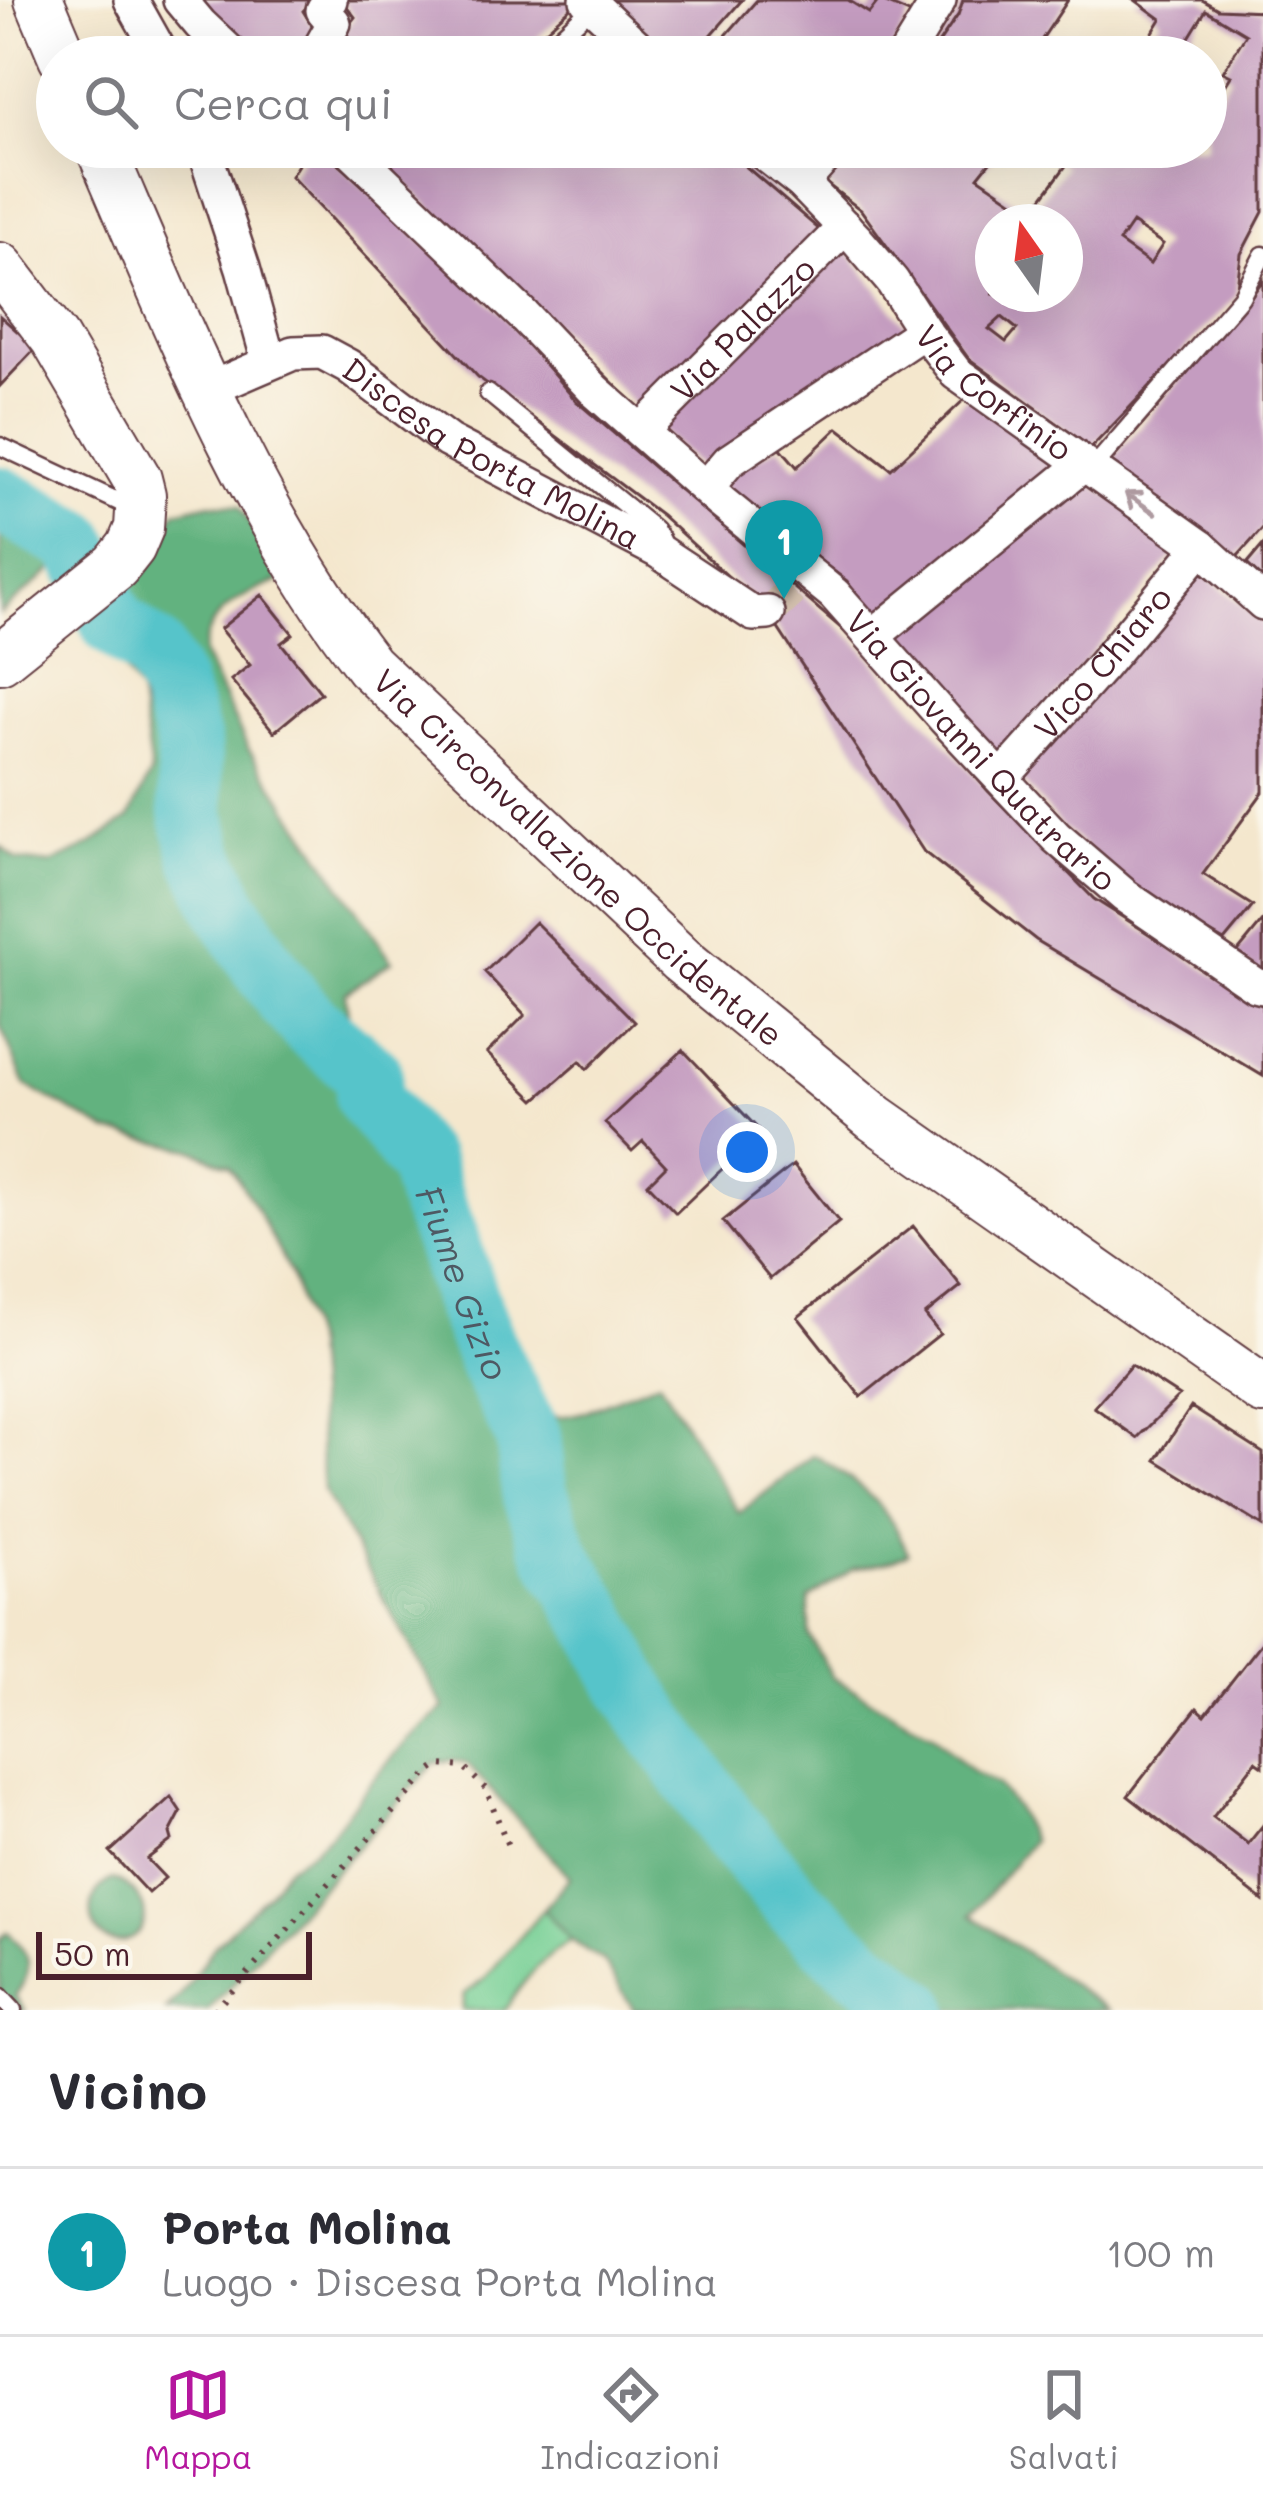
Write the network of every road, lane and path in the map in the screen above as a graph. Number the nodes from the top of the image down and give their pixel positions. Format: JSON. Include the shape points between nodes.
{"nodes":[{"id":1,"x":39,"y":0,"type":"edge"},
{"id":2,"x":131,"y":0,"type":"edge"},
{"id":3,"x":180,"y":0,"type":"edge"},
{"id":4,"x":330,"y":0,"type":"edge"},
{"id":5,"x":939,"y":0,"type":"edge"},
{"id":6,"x":590,"y":3,"type":"edge"},
{"id":7,"x":54,"y":36,"type":"edge"},
{"id":8,"x":151,"y":36,"type":"edge"},
{"id":9,"x":213,"y":36,"type":"edge"},
{"id":10,"x":326,"y":36,"type":"edge"},
{"id":11,"x":559,"y":36,"type":"edge"},
{"id":12,"x":625,"y":36,"type":"edge"},
{"id":13,"x":917,"y":36,"type":"edge"},
{"id":14,"x":109,"y":168,"type":"edge"},
{"id":15,"x":210,"y":168,"type":"edge"},
{"id":16,"x":370,"y":168,"type":"edge"},
{"id":17,"x":783,"y":168,"type":"edge"},
{"id":18,"x":815,"y":168,"type":"edge"},
{"id":19,"x":802,"y":183,"type":"junction"},
{"id":20,"x":845,"y":227,"type":"junction"},
{"id":21,"x":1263,"y":255,"type":"edge"},
{"id":22,"x":0,"y":267,"type":"edge"},
{"id":23,"x":924,"y":331,"type":"junction"},
{"id":24,"x":268,"y":362,"type":"junction"},
{"id":25,"x":207,"y":390,"type":"junction"},
{"id":26,"x":488,"y":393,"type":"dead end"},
{"id":27,"x":641,"y":430,"type":"junction"},
{"id":28,"x":0,"y":446,"type":"edge"},
{"id":29,"x":1088,"y":467,"type":"junction"},
{"id":30,"x":706,"y":488,"type":"junction"},
{"id":31,"x":140,"y":512,"type":"junction"},
{"id":32,"x":1201,"y":547,"type":"junction"},
{"id":33,"x":658,"y":551,"type":"junction"},
{"id":34,"x":1263,"y":603,"type":"edge"},
{"id":35,"x":768,"y":613,"type":"dead end"},
{"id":36,"x":873,"y":636,"type":"junction"},
{"id":37,"x":0,"y":659,"type":"edge"},
{"id":38,"x":1002,"y":778,"type":"junction"},
{"id":39,"x":1263,"y":987,"type":"edge"},
{"id":40,"x":1263,"y":1390,"type":"edge"},
{"id":41,"x":508,"y":1846,"type":"dead end"},
{"id":42,"x":0,"y":1996,"type":"edge"},
{"id":43,"x":13,"y":2010,"type":"edge"},
{"id":44,"x":215,"y":2010,"type":"edge"}],
"edges":[{"from":1,"to":7,"type":"main road"},
{"from":2,"to":8,"type":"street"},
{"from":3,"to":9,"type":"street"},
{"from":4,"to":10,"type":"street","via":[[323,10],[334,22]]},
{"from":5,"to":13,"type":"street"},
{"from":6,"to":11,"type":"lane"},
{"from":6,"to":12,"type":"street"},
{"from":14,"to":25,"type":"main road","name":"Via Circonvallazione Occidentale"},
{"from":15,"to":24,"type":"street"},
{"from":16,"to":27,"type":"street","name":"Via Giovanni Quatrario"},
{"from":17,"to":19,"type":"street","name":"Via Corfinio"},
{"from":18,"to":19,"type":"street"},
{"from":19,"to":20,"type":"street","name":"Via Corfinio"},
{"from":20,"to":23,"type":"street","name":"Via Corfinio"},
{"from":20,"to":27,"type":"street","name":"Via Palazzo"},
{"from":21,"to":29,"type":"lane","via":[[1241,297]]},
{"from":22,"to":31,"type":"main road","via":[[122,449],[137,479]]},
{"from":23,"to":29,"type":"street","name":"Via Corfinio","via":[[956,373]]},
{"from":23,"to":30,"type":"street","via":[[729,461]]},
{"from":24,"to":25,"type":"street","name":"Discesa Porta Molina"},
{"from":24,"to":33,"type":"street","name":"Discesa Porta Molina","via":[[308,351],[335,358],[448,441]]},
{"from":25,"to":40,"type":"main road","name":"Via Circonvallazione Occidentale","via":[[332,617],[409,706],[681,959],[875,1118]]},
{"from":26,"to":33,"type":"lane","via":[[654,529]]},
{"from":27,"to":30,"type":"street","name":"Via Giovanni Quatrario"},
{"from":28,"to":31,"type":"lane"},
{"from":32,"to":29,"type":"street","name":"Via Corfinio","one_way":true},
{"from":29,"to":36,"type":"street"},
{"from":30,"to":36,"type":"street","name":"Via Giovanni Quatrario"},
{"from":31,"to":37,"type":"main road","via":[[116,566]]},
{"from":32,"to":34,"type":"street","name":"Via Corfinio"},
{"from":32,"to":38,"type":"street","name":"Vico Chiaro"},
{"from":33,"to":35,"type":"street","name":"Discesa Porta Molina","via":[[748,611]]},
{"from":36,"to":38,"type":"street","name":"Via Giovanni Quatrario"},
{"from":38,"to":39,"type":"street","name":"Via Giovanni Quatrario","via":[[1125,896]]},
{"from":41,"to":44,"type":"path","via":[[486,1790],[464,1767],[440,1765]]},
{"from":42,"to":43,"type":"lane"}]}
